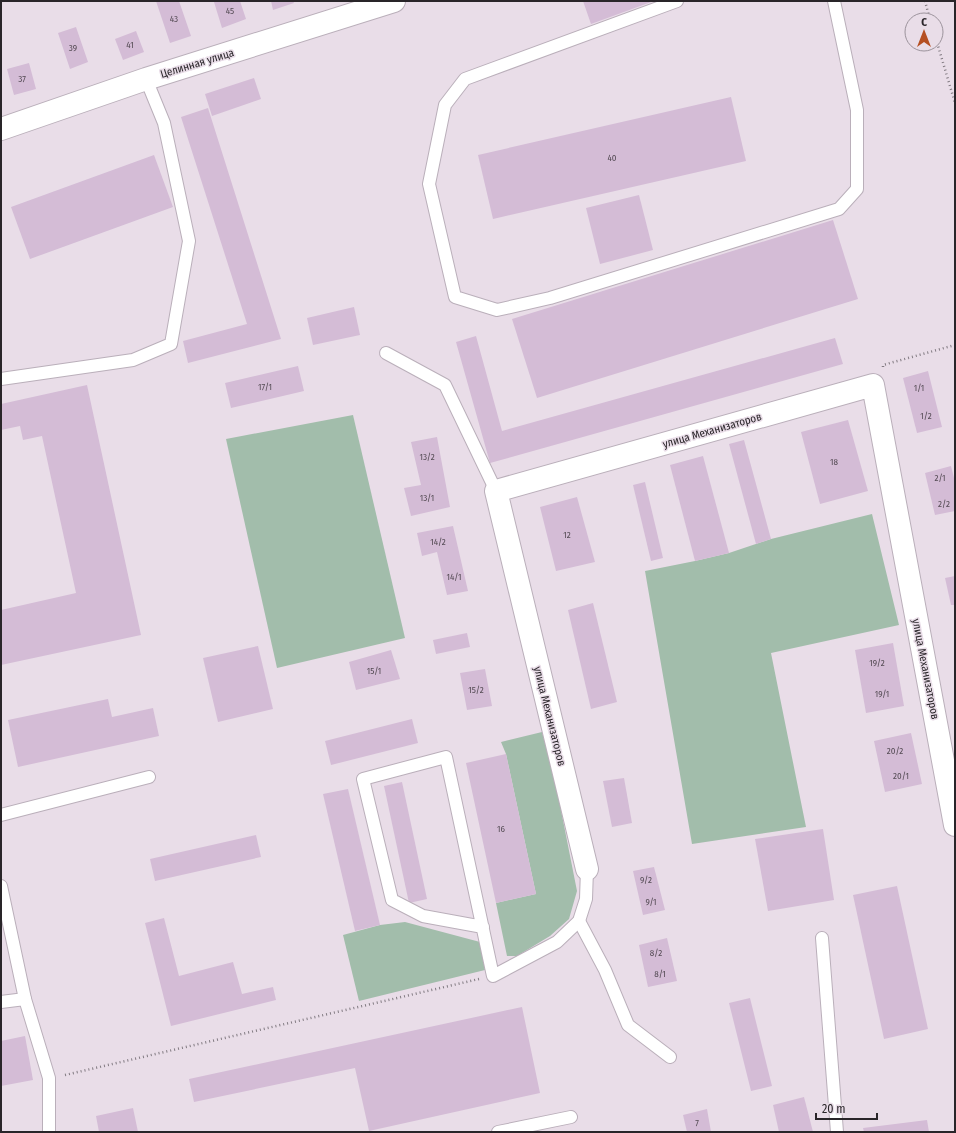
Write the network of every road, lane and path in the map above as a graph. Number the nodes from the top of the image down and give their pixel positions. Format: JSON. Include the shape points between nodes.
{"nodes":[{"id":1,"x":394,"y":1,"type":"edge"},
{"id":2,"x":676,"y":1,"type":"edge"},
{"id":3,"x":834,"y":1,"type":"edge"},
{"id":4,"x":925,"y":1,"type":"edge"},
{"id":5,"x":928,"y":12,"type":"edge"},
{"id":6,"x":940,"y":52,"type":"edge"},
{"id":7,"x":146,"y":79,"type":"junction"},
{"id":8,"x":955,"y":103,"type":"edge"},
{"id":9,"x":1,"y":129,"type":"edge"},
{"id":10,"x":955,"y":345,"type":"edge"},
{"id":11,"x":386,"y":353,"type":"dead end"},
{"id":12,"x":1,"y":379,"type":"edge"},
{"id":13,"x":873,"y":385,"type":"junction"},
{"id":14,"x":496,"y":491,"type":"junction"},
{"id":15,"x":149,"y":777,"type":"dead end"},
{"id":16,"x":1,"y":815,"type":"edge"},
{"id":17,"x":955,"y":825,"type":"edge"},
{"id":18,"x":587,"y":869,"type":"joint"},
{"id":19,"x":1,"y":886,"type":"edge"},
{"id":20,"x":579,"y":921,"type":"junction"},
{"id":21,"x":483,"y":927,"type":"junction"},
{"id":22,"x":822,"y":938,"type":"dead end"},
{"id":23,"x":493,"y":976,"type":"junction"},
{"id":24,"x":25,"y":999,"type":"junction"},
{"id":25,"x":1,"y":1002,"type":"edge"},
{"id":26,"x":670,"y":1057,"type":"dead end"},
{"id":27,"x":49,"y":1078,"type":"junction"},
{"id":28,"x":571,"y":1116,"type":"dead end"},
{"id":29,"x":49,"y":1132,"type":"edge"},
{"id":30,"x":498,"y":1132,"type":"edge"},
{"id":31,"x":838,"y":1132,"type":"edge"}],
"edges":[{"from":1,"to":7,"type":"street","name":"Целинная улица"},
{"from":2,"to":3,"type":"lane","via":[[465,79],[445,104],[429,184],[455,296],[497,310],[550,298],[839,209],[857,189],[857,110]]},
{"from":4,"to":5,"type":"path"},
{"from":6,"to":8,"type":"path"},
{"from":7,"to":9,"type":"street","name":"Целинная улица"},
{"from":7,"to":12,"type":"lane","via":[[164,123],[189,241],[171,344],[133,360]]},
{"from":10,"to":13,"type":"path","via":[[883,365]]},
{"from":11,"to":14,"type":"lane","via":[[445,385]]},
{"from":13,"to":14,"type":"street","name":"улица Механизаторов"},
{"from":13,"to":17,"type":"street","name":"улица Механизаторов"},
{"from":14,"to":18,"type":"street","name":"улица Механизаторов"},
{"from":15,"to":16,"type":"lane"},
{"from":18,"to":20,"type":"lane","via":[[586,899]]},
{"from":19,"to":24,"type":"lane"},
{"from":20,"to":23,"type":"lane","via":[[557,942]]},
{"from":20,"to":26,"type":"lane","via":[[605,970],[628,1025]]},
{"from":21,"to":21,"type":"lane","via":[[446,757],[363,779],[392,900],[423,916]]},
{"from":21,"to":23,"type":"lane"},
{"from":22,"to":31,"type":"lane"},
{"from":23,"to":27,"type":"path"},
{"from":24,"to":25,"type":"lane"},
{"from":24,"to":27,"type":"lane"},
{"from":27,"to":29,"type":"lane"},
{"from":28,"to":30,"type":"lane"}]}
